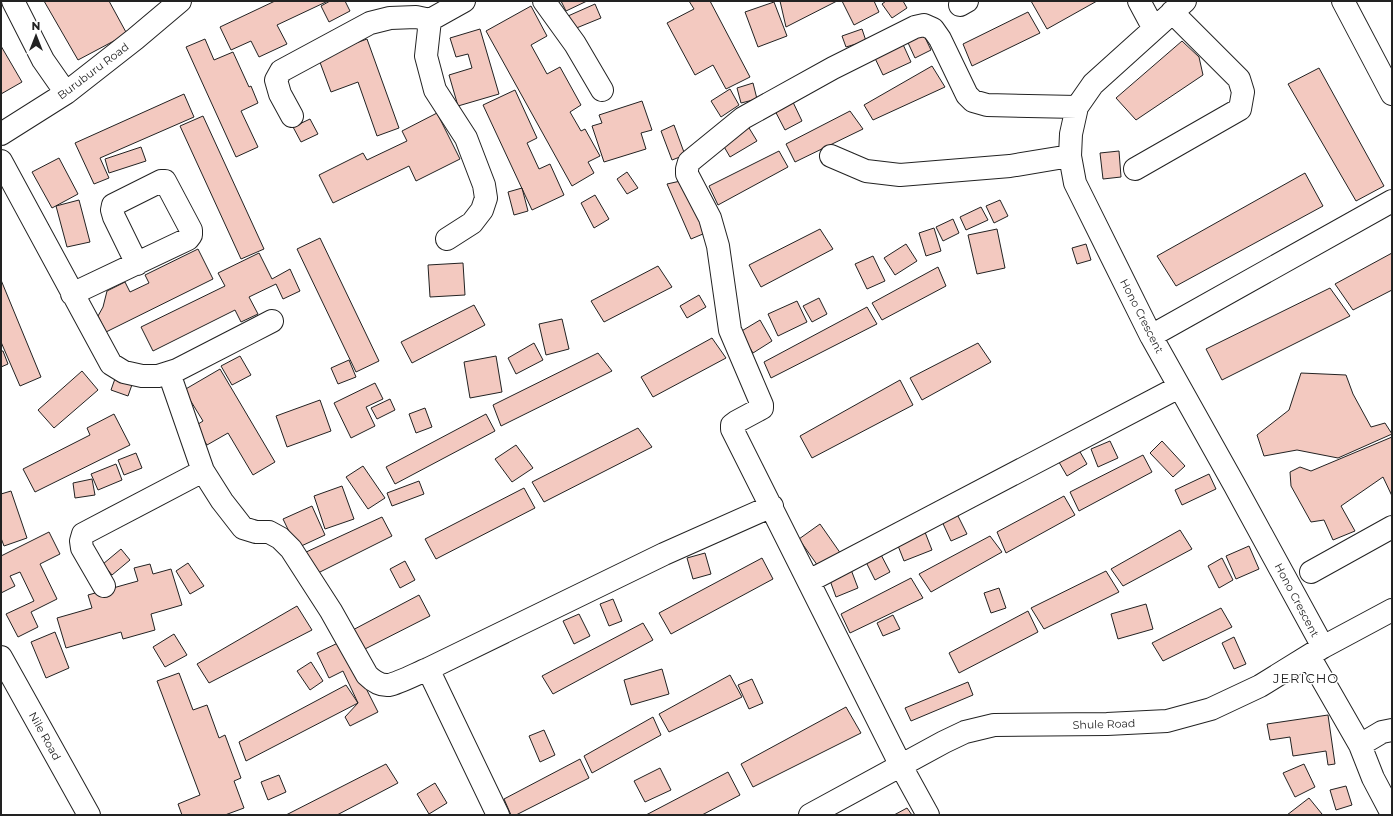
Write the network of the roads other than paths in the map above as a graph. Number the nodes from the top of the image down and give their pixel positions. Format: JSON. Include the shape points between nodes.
{"nodes":[{"id":1,"x":13,"y":1,"type":"edge"},
{"id":2,"x":464,"y":1,"type":"edge"},
{"id":3,"x":544,"y":1,"type":"edge"},
{"id":4,"x":1139,"y":1,"type":"edge"},
{"id":5,"x":1343,"y":1,"type":"edge"},
{"id":6,"x":167,"y":5,"type":"edge"},
{"id":7,"x":1178,"y":7,"type":"edge"},
{"id":8,"x":430,"y":20,"type":"junction"},
{"id":9,"x":1154,"y":29,"type":"junction"},
{"id":10,"x":602,"y":90,"type":"dead end"},
{"id":11,"x":66,"y":93,"type":"junction"},
{"id":12,"x":1392,"y":94,"type":"edge"},
{"id":13,"x":1077,"y":106,"type":"junction"},
{"id":14,"x":292,"y":116,"type":"dead end"},
{"id":15,"x":1,"y":134,"type":"edge"},
{"id":16,"x":831,"y":156,"type":"dead end"},
{"id":17,"x":1070,"y":156,"type":"junction"},
{"id":18,"x":1,"y":161,"type":"edge"},
{"id":19,"x":1135,"y":169,"type":"dead end"},
{"id":20,"x":1392,"y":201,"type":"edge"},
{"id":21,"x":447,"y":239,"type":"dead end"},
{"id":22,"x":137,"y":264,"type":"dead end"},
{"id":23,"x":72,"y":294,"type":"junction"},
{"id":24,"x":272,"y":321,"type":"dead end"},
{"id":25,"x":1151,"y":336,"type":"junction"},
{"id":26,"x":168,"y":373,"type":"junction"},
{"id":27,"x":1179,"y":387,"type":"junction"},
{"id":28,"x":203,"y":471,"type":"junction"},
{"id":29,"x":772,"y":506,"type":"junction"},
{"id":30,"x":1392,"y":527,"type":"edge"},
{"id":31,"x":1311,"y":572,"type":"dead end"},
{"id":32,"x":809,"y":581,"type":"junction"},
{"id":33,"x":104,"y":586,"type":"dead end"},
{"id":34,"x":1392,"y":610,"type":"edge"},
{"id":35,"x":1316,"y":652,"type":"junction"},
{"id":36,"x":1,"y":657,"type":"edge"},
{"id":37,"x":428,"y":669,"type":"junction"},
{"id":38,"x":1392,"y":730,"type":"edge"},
{"id":39,"x":1360,"y":745,"type":"junction"},
{"id":40,"x":901,"y":766,"type":"junction"},
{"id":41,"x":81,"y":812,"type":"edge"},
{"id":42,"x":1392,"y":814,"type":"edge"},
{"id":43,"x":498,"y":815,"type":"edge"},
{"id":44,"x":810,"y":815,"type":"edge"},
{"id":45,"x":928,"y":815,"type":"edge"}],
"edges":[{"from":1,"to":11,"type":"street","via":[[43,60]]},
{"from":2,"to":8,"type":"street"},
{"from":3,"to":10,"type":"street","via":[[575,44]]},
{"from":4,"to":9,"type":"street"},
{"from":5,"to":12,"type":"street"},
{"from":6,"to":11,"type":"street","name":"Buruburu Road"},
{"from":7,"to":9,"type":"street","name":"Hono Crescent"},
{"from":7,"to":19,"type":"street","via":[[1239,79],[1243,92],[1240,109]]},
{"from":8,"to":14,"type":"street","via":[[416,17],[390,18],[370,23],[281,71],[276,80],[280,94]]},
{"from":8,"to":21,"type":"street","via":[[426,56],[435,90],[466,138],[484,185],[486,198],[482,210],[472,223]]},
{"from":9,"to":13,"type":"street","name":"Hono Crescent","via":[[1093,84]]},
{"from":11,"to":15,"type":"street","name":"Buruburu Road"},
{"from":13,"to":17,"type":"street","name":"Hono Crescent","via":[[1071,134]]},
{"from":13,"to":29,"type":"street","via":[[987,105],[973,101],[966,95],[940,39],[933,29],[924,25],[915,27],[833,68],[743,118],[689,162],[687,174],[710,218],[718,246],[730,330],[762,405],[762,408],[732,425],[732,428]]},
{"from":16,"to":17,"type":"street","via":[[866,171],[900,175],[1010,166]]},
{"from":17,"to":25,"type":"street","name":"Hono Crescent","via":[[1076,183]]},
{"from":18,"to":23,"type":"street"},
{"from":20,"to":25,"type":"street"},
{"from":22,"to":23,"type":"street"},
{"from":23,"to":26,"type":"street","via":[[111,364],[124,372],[142,376]]},
{"from":24,"to":26,"type":"street"},
{"from":25,"to":27,"type":"street","name":"Hono Crescent"},
{"from":26,"to":28,"type":"street"},
{"from":27,"to":32,"type":"street"},
{"from":27,"to":35,"type":"street","name":"Hono Crescent","via":[[1235,486]]},
{"from":28,"to":33,"type":"street","via":[[82,534],[82,548]]},
{"from":28,"to":37,"type":"street","via":[[243,528],[269,532],[291,549],[331,611],[367,675],[381,684],[389,685]]},
{"from":29,"to":32,"type":"street"},
{"from":29,"to":37,"type":"street","via":[[664,554]]},
{"from":30,"to":31,"type":"street"},
{"from":32,"to":40,"type":"street"},
{"from":34,"to":35,"type":"street","name":"Shule Road"},
{"from":35,"to":39,"type":"street","name":"Hono Crescent"},
{"from":35,"to":40,"type":"street","name":"Shule Road","via":[[1260,686],[1218,706],[1167,721],[994,725],[965,732]]},
{"from":36,"to":41,"type":"street","name":"Nile Road"},
{"from":37,"to":43,"type":"street"},
{"from":38,"to":39,"type":"street","via":[[1382,732]]},
{"from":39,"to":42,"type":"street","name":"Hono Crescent","via":[[1373,778]]},
{"from":40,"to":44,"type":"street","name":"Shule Road"},
{"from":40,"to":45,"type":"street"}]}
